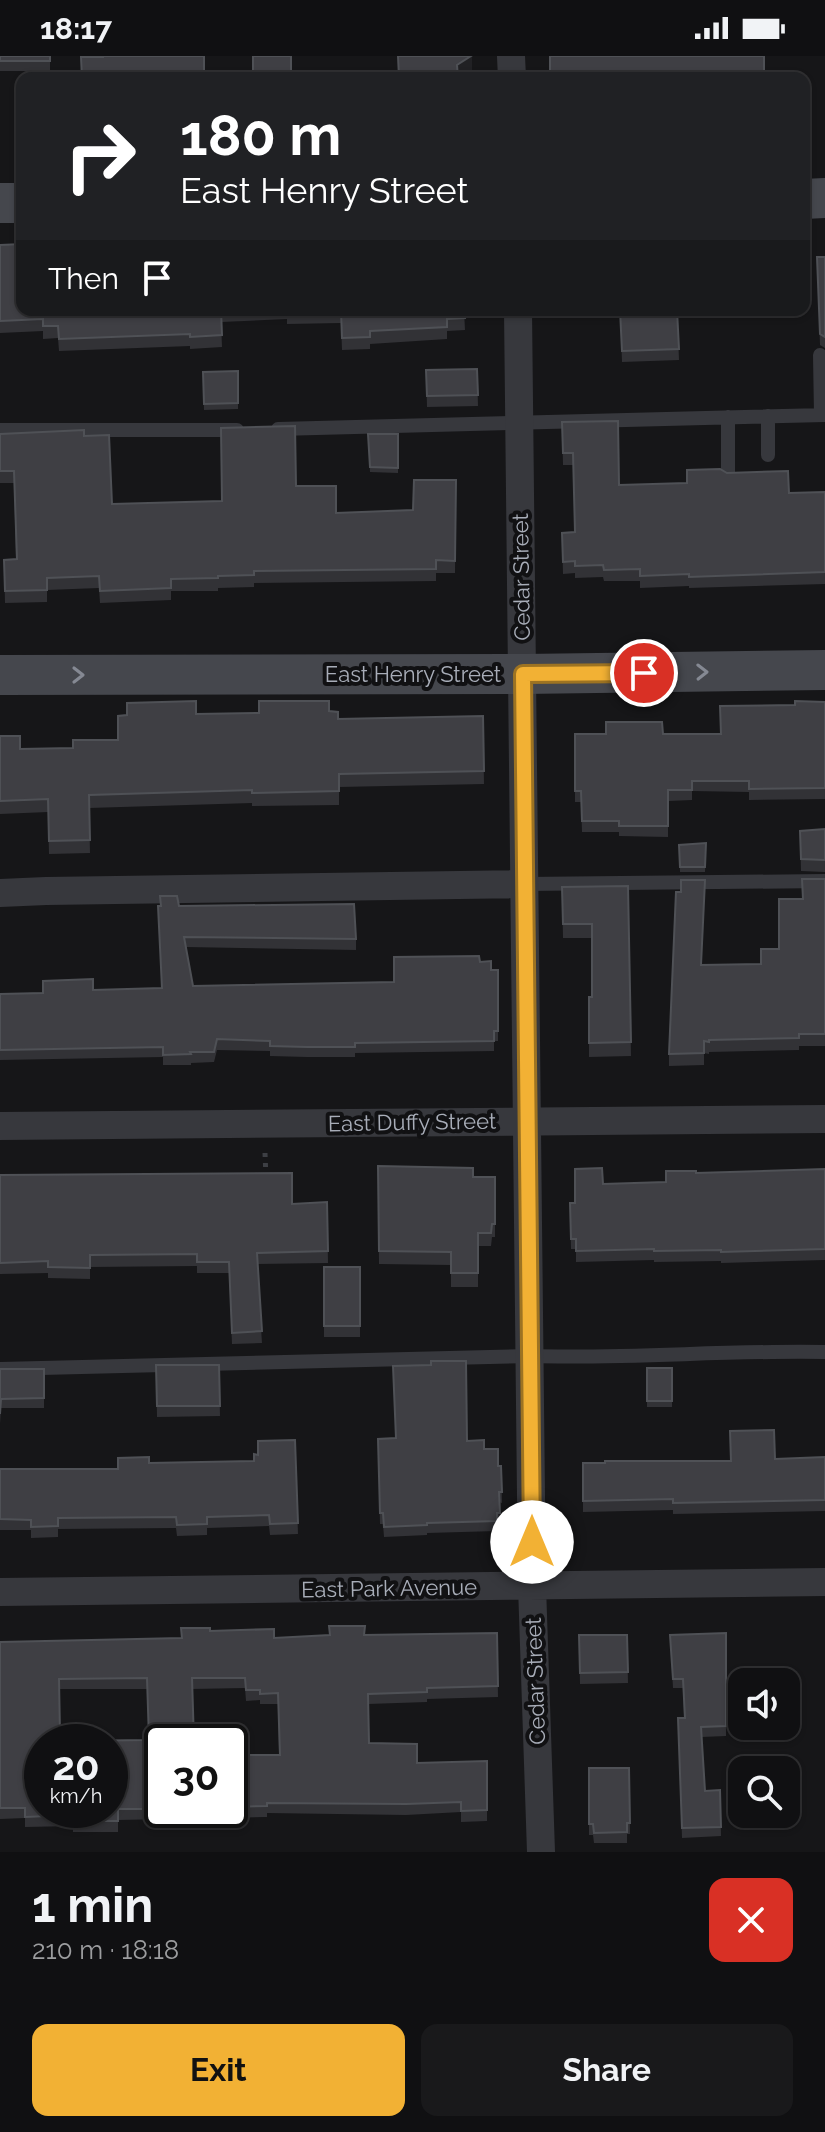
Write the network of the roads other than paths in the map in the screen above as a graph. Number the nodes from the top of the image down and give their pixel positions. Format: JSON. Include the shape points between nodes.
{"nodes":[{"id":1,"x":518,"y":316,"type":"edge"},
{"id":2,"x":820,"y":355,"type":"dead end"},
{"id":3,"x":823,"y":415,"type":"edge"},
{"id":4,"x":768,"y":416,"type":"junction"},
{"id":5,"x":728,"y":417,"type":"junction"},
{"id":6,"x":520,"y":422,"type":"junction"},
{"id":7,"x":251,"y":429,"type":"edge"},
{"id":8,"x":267,"y":429,"type":"edge"},
{"id":9,"x":0,"y":430,"type":"edge"},
{"id":10,"x":768,"y":455,"type":"dead end"},
{"id":11,"x":728,"y":475,"type":"edge"},
{"id":12,"x":825,"y":670,"type":"edge"},
{"id":13,"x":523,"y":674,"type":"junction"},
{"id":14,"x":0,"y":675,"type":"edge"},
{"id":15,"x":825,"y":881,"type":"edge"},
{"id":16,"x":525,"y":884,"type":"junction"},
{"id":17,"x":0,"y":893,"type":"edge"},
{"id":18,"x":825,"y":1119,"type":"edge"},
{"id":19,"x":528,"y":1121,"type":"junction"},
{"id":20,"x":0,"y":1126,"type":"edge"},
{"id":21,"x":825,"y":1352,"type":"edge"},
{"id":22,"x":531,"y":1356,"type":"junction"},
{"id":23,"x":0,"y":1369,"type":"edge"},
{"id":24,"x":825,"y":1582,"type":"edge"},
{"id":25,"x":532,"y":1586,"type":"junction"},
{"id":26,"x":0,"y":1592,"type":"edge"},
{"id":27,"x":541,"y":1852,"type":"edge"}],
"edges":[{"from":1,"to":6,"type":"street","name":"Cedar Street"},
{"from":2,"to":3,"type":"lane"},
{"from":3,"to":4,"type":"lane"},
{"from":4,"to":5,"type":"lane"},
{"from":4,"to":10,"type":"lane"},
{"from":5,"to":6,"type":"lane"},
{"from":5,"to":11,"type":"lane"},
{"from":6,"to":8,"type":"lane"},
{"from":6,"to":13,"type":"street","name":"Cedar Street"},
{"from":7,"to":9,"type":"lane"},
{"from":13,"to":12,"type":"main road","name":"East Henry Street","one_way":true},
{"from":14,"to":13,"type":"main road","name":"East Henry Street","one_way":true},
{"from":13,"to":16,"type":"street","name":"Cedar Street"},
{"from":15,"to":16,"type":"lane"},
{"from":16,"to":17,"type":"street"},
{"from":16,"to":19,"type":"street","name":"Cedar Street"},
{"from":18,"to":19,"type":"street","name":"East Duffy Street"},
{"from":19,"to":20,"type":"street","name":"East Duffy Street"},
{"from":19,"to":22,"type":"street","name":"Cedar Street"},
{"from":21,"to":22,"type":"lane"},
{"from":22,"to":23,"type":"lane"},
{"from":22,"to":25,"type":"street","name":"Cedar Street"},
{"from":24,"to":25,"type":"street","name":"East Park Avenue"},
{"from":25,"to":26,"type":"street","name":"East Park Avenue"},
{"from":25,"to":27,"type":"street","name":"Cedar Street"}]}
